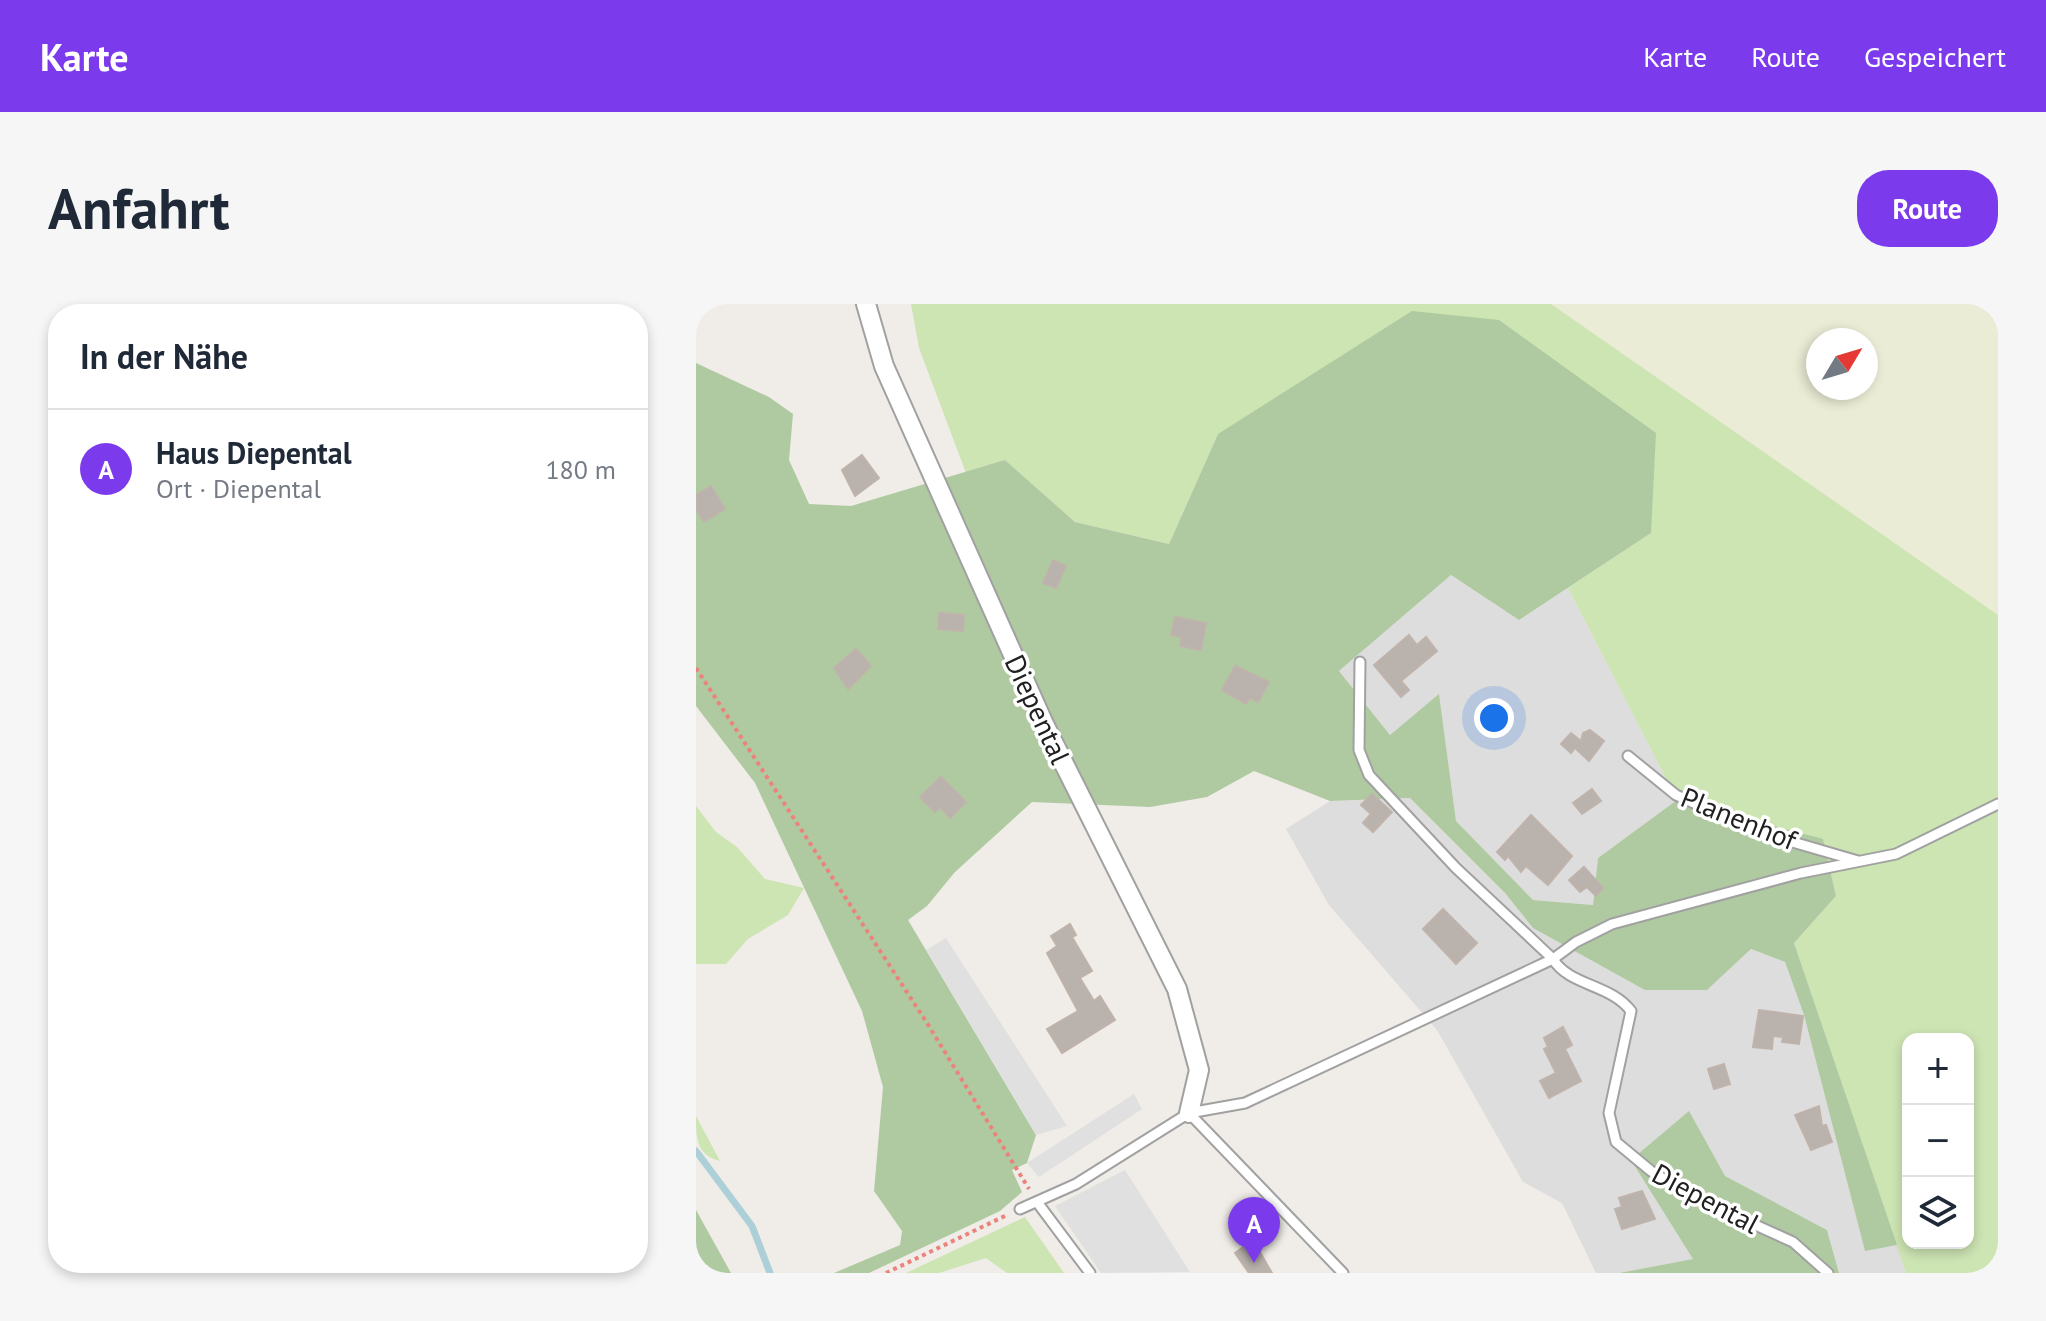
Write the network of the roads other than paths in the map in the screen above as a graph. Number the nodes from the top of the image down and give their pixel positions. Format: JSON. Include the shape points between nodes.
{"nodes":[{"id":1,"x":866,"y":304,"type":"edge"},
{"id":2,"x":1360,"y":662,"type":"dead end"},
{"id":3,"x":1628,"y":756,"type":"dead end"},
{"id":4,"x":1998,"y":804,"type":"edge"},
{"id":5,"x":1860,"y":861,"type":"junction"},
{"id":6,"x":1553,"y":959,"type":"junction"},
{"id":7,"x":1189,"y":1113,"type":"junction"},
{"id":8,"x":1037,"y":1202,"type":"junction"},
{"id":9,"x":1020,"y":1209,"type":"road end"},
{"id":10,"x":1090,"y":1273,"type":"edge"},
{"id":11,"x":1343,"y":1273,"type":"edge"},
{"id":12,"x":1828,"y":1273,"type":"edge"}],
"edges":[{"from":1,"to":7,"type":"street","name":"Diepental","via":[[884,366],[1043,722],[1177,989],[1199,1070]]},
{"from":2,"to":6,"type":"lane","name":"Diepental","via":[[1359,750],[1369,775],[1456,868]]},
{"from":3,"to":5,"type":"lane","name":"Planenhof","via":[[1676,795],[1758,832]]},
{"from":4,"to":5,"type":"lane","via":[[1896,854]]},
{"from":5,"to":6,"type":"lane","via":[[1612,924]]},
{"from":6,"to":7,"type":"lane","via":[[1245,1103]]},
{"from":6,"to":12,"type":"lane","name":"Diepental","via":[[1559,969],[1608,990],[1631,1011],[1609,1113],[1616,1142],[1689,1195],[1793,1242]]},
{"from":7,"to":8,"type":"lane","via":[[1076,1184]]},
{"from":7,"to":11,"type":"lane"},
{"from":8,"to":9,"type":"lane"},
{"from":8,"to":10,"type":"lane"}]}
